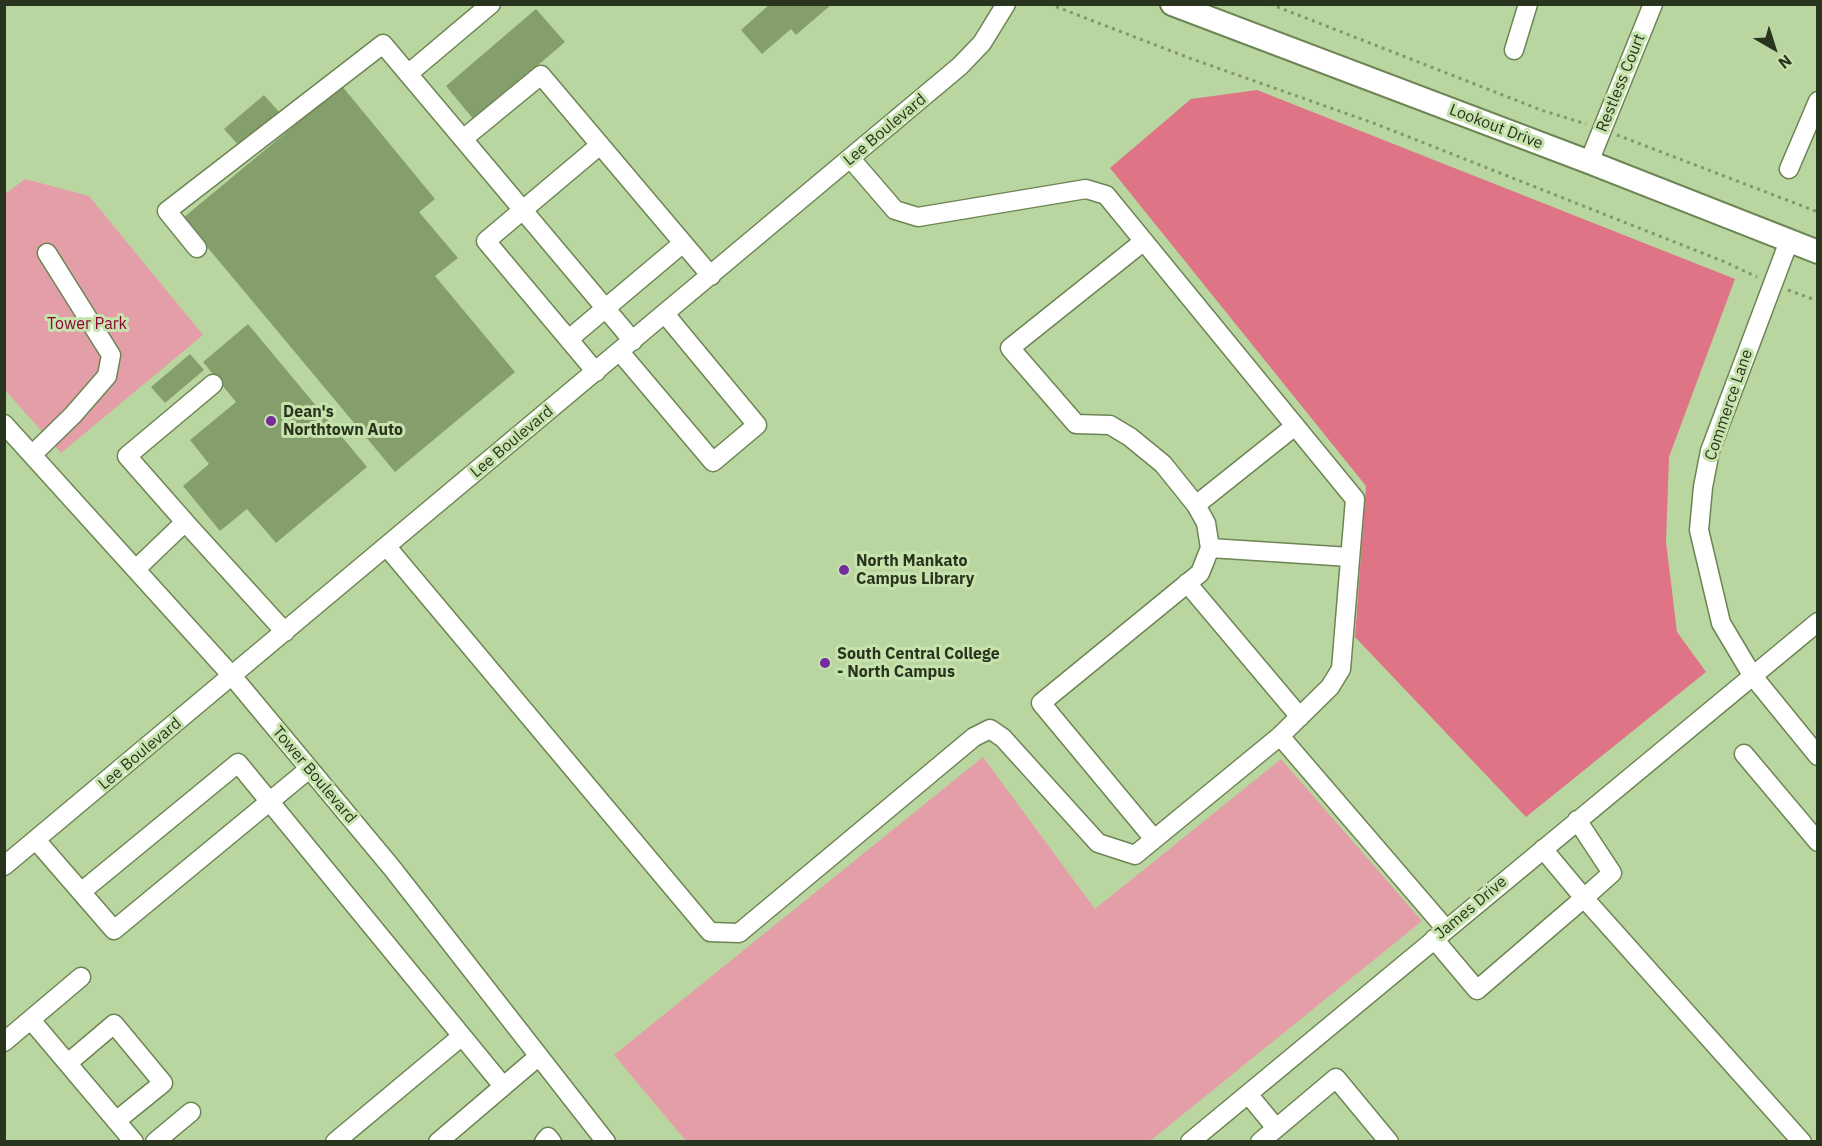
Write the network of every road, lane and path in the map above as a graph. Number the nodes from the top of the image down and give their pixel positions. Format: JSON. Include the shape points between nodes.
{"nodes":[{"id":1,"x":491,"y":4,"type":"edge"},
{"id":2,"x":1006,"y":4,"type":"edge"},
{"id":3,"x":1049,"y":4,"type":"edge"},
{"id":4,"x":1172,"y":4,"type":"edge"},
{"id":5,"x":1270,"y":4,"type":"edge"},
{"id":6,"x":1527,"y":4,"type":"edge"},
{"id":7,"x":1653,"y":4,"type":"edge"},
{"id":8,"x":1514,"y":50,"type":"dead end"},
{"id":9,"x":408,"y":74,"type":"junction"},
{"id":10,"x":1818,"y":101,"type":"edge"},
{"id":11,"x":1602,"y":129,"type":"junction"},
{"id":12,"x":462,"y":139,"type":"junction"},
{"id":13,"x":600,"y":145,"type":"junction"},
{"id":14,"x":851,"y":159,"type":"junction"},
{"id":15,"x":1589,"y":162,"type":"junction"},
{"id":16,"x":1790,"y":170,"type":"dead end"},
{"id":17,"x":523,"y":211,"type":"junction"},
{"id":18,"x":1818,"y":212,"type":"edge"},
{"id":19,"x":1144,"y":241,"type":"junction"},
{"id":20,"x":1789,"y":241,"type":"junction"},
{"id":21,"x":682,"y":243,"type":"junction"},
{"id":22,"x":197,"y":248,"type":"dead end"},
{"id":23,"x":1818,"y":252,"type":"edge"},
{"id":24,"x":46,"y":253,"type":"dead end"},
{"id":25,"x":711,"y":276,"type":"junction"},
{"id":26,"x":1773,"y":284,"type":"junction"},
{"id":27,"x":1818,"y":301,"type":"edge"},
{"id":28,"x":605,"y":309,"type":"junction"},
{"id":29,"x":665,"y":314,"type":"junction"},
{"id":30,"x":569,"y":339,"type":"junction"},
{"id":31,"x":626,"y":347,"type":"junction"},
{"id":32,"x":596,"y":372,"type":"junction"},
{"id":33,"x":213,"y":384,"type":"dead end"},
{"id":34,"x":4,"y":424,"type":"edge"},
{"id":35,"x":1295,"y":426,"type":"junction"},
{"id":36,"x":32,"y":455,"type":"junction"},
{"id":37,"x":1196,"y":505,"type":"junction"},
{"id":38,"x":185,"y":522,"type":"junction"},
{"id":39,"x":387,"y":547,"type":"junction"},
{"id":40,"x":1210,"y":548,"type":"junction"},
{"id":41,"x":1350,"y":557,"type":"junction"},
{"id":42,"x":136,"y":569,"type":"junction"},
{"id":43,"x":1187,"y":583,"type":"junction"},
{"id":44,"x":1818,"y":622,"type":"edge"},
{"id":45,"x":285,"y":632,"type":"junction"},
{"id":46,"x":1752,"y":675,"type":"junction"},
{"id":47,"x":233,"y":677,"type":"junction"},
{"id":48,"x":1300,"y":717,"type":"junction"},
{"id":49,"x":1280,"y":736,"type":"junction"},
{"id":50,"x":1744,"y":754,"type":"dead end"},
{"id":51,"x":1818,"y":756,"type":"edge"},
{"id":52,"x":309,"y":769,"type":"junction"},
{"id":53,"x":270,"y":802,"type":"junction"},
{"id":54,"x":1577,"y":820,"type":"junction"},
{"id":55,"x":1154,"y":839,"type":"junction"},
{"id":56,"x":36,"y":840,"type":"junction"},
{"id":57,"x":1818,"y":842,"type":"edge"},
{"id":58,"x":1543,"y":849,"type":"junction"},
{"id":59,"x":4,"y":866,"type":"edge"},
{"id":60,"x":81,"y":892,"type":"junction"},
{"id":61,"x":1584,"y":898,"type":"junction"},
{"id":62,"x":1440,"y":934,"type":"junction"},
{"id":63,"x":81,"y":978,"type":"dead end"},
{"id":64,"x":32,"y":1020,"type":"junction"},
{"id":65,"x":462,"y":1036,"type":"junction"},
{"id":66,"x":4,"y":1042,"type":"edge"},
{"id":67,"x":539,"y":1056,"type":"junction"},
{"id":68,"x":68,"y":1062,"type":"junction"},
{"id":69,"x":503,"y":1086,"type":"junction"},
{"id":70,"x":1248,"y":1094,"type":"junction"},
{"id":71,"x":191,"y":1112,"type":"dead end"},
{"id":72,"x":117,"y":1121,"type":"junction"},
{"id":73,"x":1276,"y":1128,"type":"junction"},
{"id":74,"x":134,"y":1142,"type":"edge"},
{"id":75,"x":155,"y":1142,"type":"edge"},
{"id":76,"x":335,"y":1142,"type":"edge"},
{"id":77,"x":438,"y":1142,"type":"edge"},
{"id":78,"x":543,"y":1142,"type":"edge"},
{"id":79,"x":552,"y":1142,"type":"edge"},
{"id":80,"x":606,"y":1142,"type":"edge"},
{"id":81,"x":1190,"y":1142,"type":"edge"},
{"id":82,"x":1260,"y":1142,"type":"edge"},
{"id":83,"x":1389,"y":1142,"type":"edge"},
{"id":84,"x":1802,"y":1142,"type":"edge"}],
"edges":[{"from":1,"to":9,"type":"street"},
{"from":2,"to":14,"type":"street","name":"Lee Boulevard","via":[[982,43],[960,66]]},
{"from":3,"to":26,"type":"path","via":[[1376,124]]},
{"from":4,"to":15,"type":"main road","name":"Lookout Drive"},
{"from":5,"to":11,"type":"path","via":[[1541,110]]},
{"from":6,"to":8,"type":"street"},
{"from":7,"to":11,"type":"street","name":"Restless Court"},
{"from":9,"to":12,"type":"street"},
{"from":9,"to":22,"type":"street","via":[[383,44],[166,211]]},
{"from":10,"to":16,"type":"street"},
{"from":11,"to":15,"type":"street","name":"Restless Court"},
{"from":11,"to":18,"type":"path"},
{"from":12,"to":13,"type":"street","via":[[541,75]]},
{"from":12,"to":17,"type":"street"},
{"from":13,"to":17,"type":"street"},
{"from":13,"to":21,"type":"street"},
{"from":14,"to":19,"type":"street","via":[[895,210],[918,217],[1086,189],[1106,195]]},
{"from":14,"to":25,"type":"street","name":"Lee Boulevard"},
{"from":15,"to":20,"type":"main road","name":"Lookout Drive"},
{"from":17,"to":28,"type":"street"},
{"from":17,"to":30,"type":"street","via":[[486,241]]},
{"from":19,"to":35,"type":"street"},
{"from":19,"to":37,"type":"street","via":[[1010,348],[1076,424],[1110,425],[1130,437],[1163,464]]},
{"from":20,"to":23,"type":"main road","name":"Lookout Drive"},
{"from":20,"to":26,"type":"street","name":"Commerce Lane"},
{"from":21,"to":25,"type":"street"},
{"from":21,"to":28,"type":"street"},
{"from":24,"to":36,"type":"street","via":[[111,355],[107,376]]},
{"from":25,"to":29,"type":"street","name":"Lee Boulevard"},
{"from":26,"to":27,"type":"path"},
{"from":26,"to":46,"type":"street","name":"Commerce Lane","via":[[1710,451],[1699,530],[1721,623]]},
{"from":28,"to":30,"type":"street"},
{"from":28,"to":31,"type":"street"},
{"from":29,"to":31,"type":"street","name":"Lee Boulevard"},
{"from":29,"to":31,"type":"street","via":[[757,425],[713,462]]},
{"from":30,"to":32,"type":"street"},
{"from":31,"to":32,"type":"street","name":"Lee Boulevard"},
{"from":32,"to":39,"type":"street","name":"Lee Boulevard"},
{"from":33,"to":38,"type":"street","via":[[127,456]]},
{"from":34,"to":36,"type":"street","name":"Tower Boulevard"},
{"from":35,"to":37,"type":"street"},
{"from":35,"to":41,"type":"street","via":[[1355,499]]},
{"from":36,"to":42,"type":"street","name":"Tower Boulevard"},
{"from":37,"to":40,"type":"street","via":[[1206,523]]},
{"from":38,"to":42,"type":"street"},
{"from":38,"to":45,"type":"street"},
{"from":39,"to":45,"type":"street","name":"Lee Boulevard"},
{"from":39,"to":55,"type":"street","via":[[710,932],[739,933],[974,737],[990,729],[1003,738],[1098,843],[1135,855]]},
{"from":40,"to":41,"type":"street"},
{"from":40,"to":43,"type":"street","via":[[1200,573]]},
{"from":41,"to":48,"type":"street","via":[[1341,669],[1330,687]]},
{"from":42,"to":47,"type":"street","name":"Tower Boulevard"},
{"from":43,"to":48,"type":"street"},
{"from":43,"to":55,"type":"street","via":[[1041,703]]},
{"from":44,"to":46,"type":"street","name":"James Drive"},
{"from":45,"to":47,"type":"street","name":"Lee Boulevard"},
{"from":46,"to":51,"type":"street","name":"Commerce Lane"},
{"from":46,"to":54,"type":"street","name":"James Drive"},
{"from":47,"to":52,"type":"street","name":"Tower Boulevard"},
{"from":47,"to":56,"type":"street","name":"Lee Boulevard"},
{"from":48,"to":49,"type":"street"},
{"from":49,"to":55,"type":"street"},
{"from":49,"to":62,"type":"street"},
{"from":50,"to":57,"type":"street"},
{"from":52,"to":53,"type":"street"},
{"from":52,"to":67,"type":"street","name":"Tower Boulevard"},
{"from":53,"to":60,"type":"street","via":[[114,930]]},
{"from":53,"to":60,"type":"street","via":[[238,763]]},
{"from":53,"to":65,"type":"street"},
{"from":54,"to":58,"type":"street","name":"James Drive"},
{"from":54,"to":61,"type":"street","via":[[1612,873]]},
{"from":56,"to":59,"type":"street","name":"Lee Boulevard"},
{"from":56,"to":60,"type":"street"},
{"from":58,"to":61,"type":"street"},
{"from":58,"to":62,"type":"street","name":"James Drive"},
{"from":61,"to":62,"type":"street","via":[[1477,990]]},
{"from":61,"to":84,"type":"street"},
{"from":62,"to":70,"type":"street","name":"James Drive"},
{"from":63,"to":64,"type":"street"},
{"from":64,"to":66,"type":"street"},
{"from":64,"to":68,"type":"street"},
{"from":65,"to":69,"type":"street"},
{"from":65,"to":76,"type":"street"},
{"from":67,"to":69,"type":"street"},
{"from":67,"to":80,"type":"street","name":"Tower Boulevard"},
{"from":68,"to":72,"type":"street"},
{"from":68,"to":72,"type":"street","via":[[114,1023],[163,1083]]},
{"from":69,"to":77,"type":"street"},
{"from":70,"to":73,"type":"street"},
{"from":70,"to":81,"type":"street","name":"James Drive"},
{"from":71,"to":75,"type":"street"},
{"from":72,"to":74,"type":"street"},
{"from":73,"to":82,"type":"street"},
{"from":73,"to":83,"type":"street","via":[[1336,1078]]},
{"from":78,"to":79,"type":"street","via":[[548,1137]]}]}
